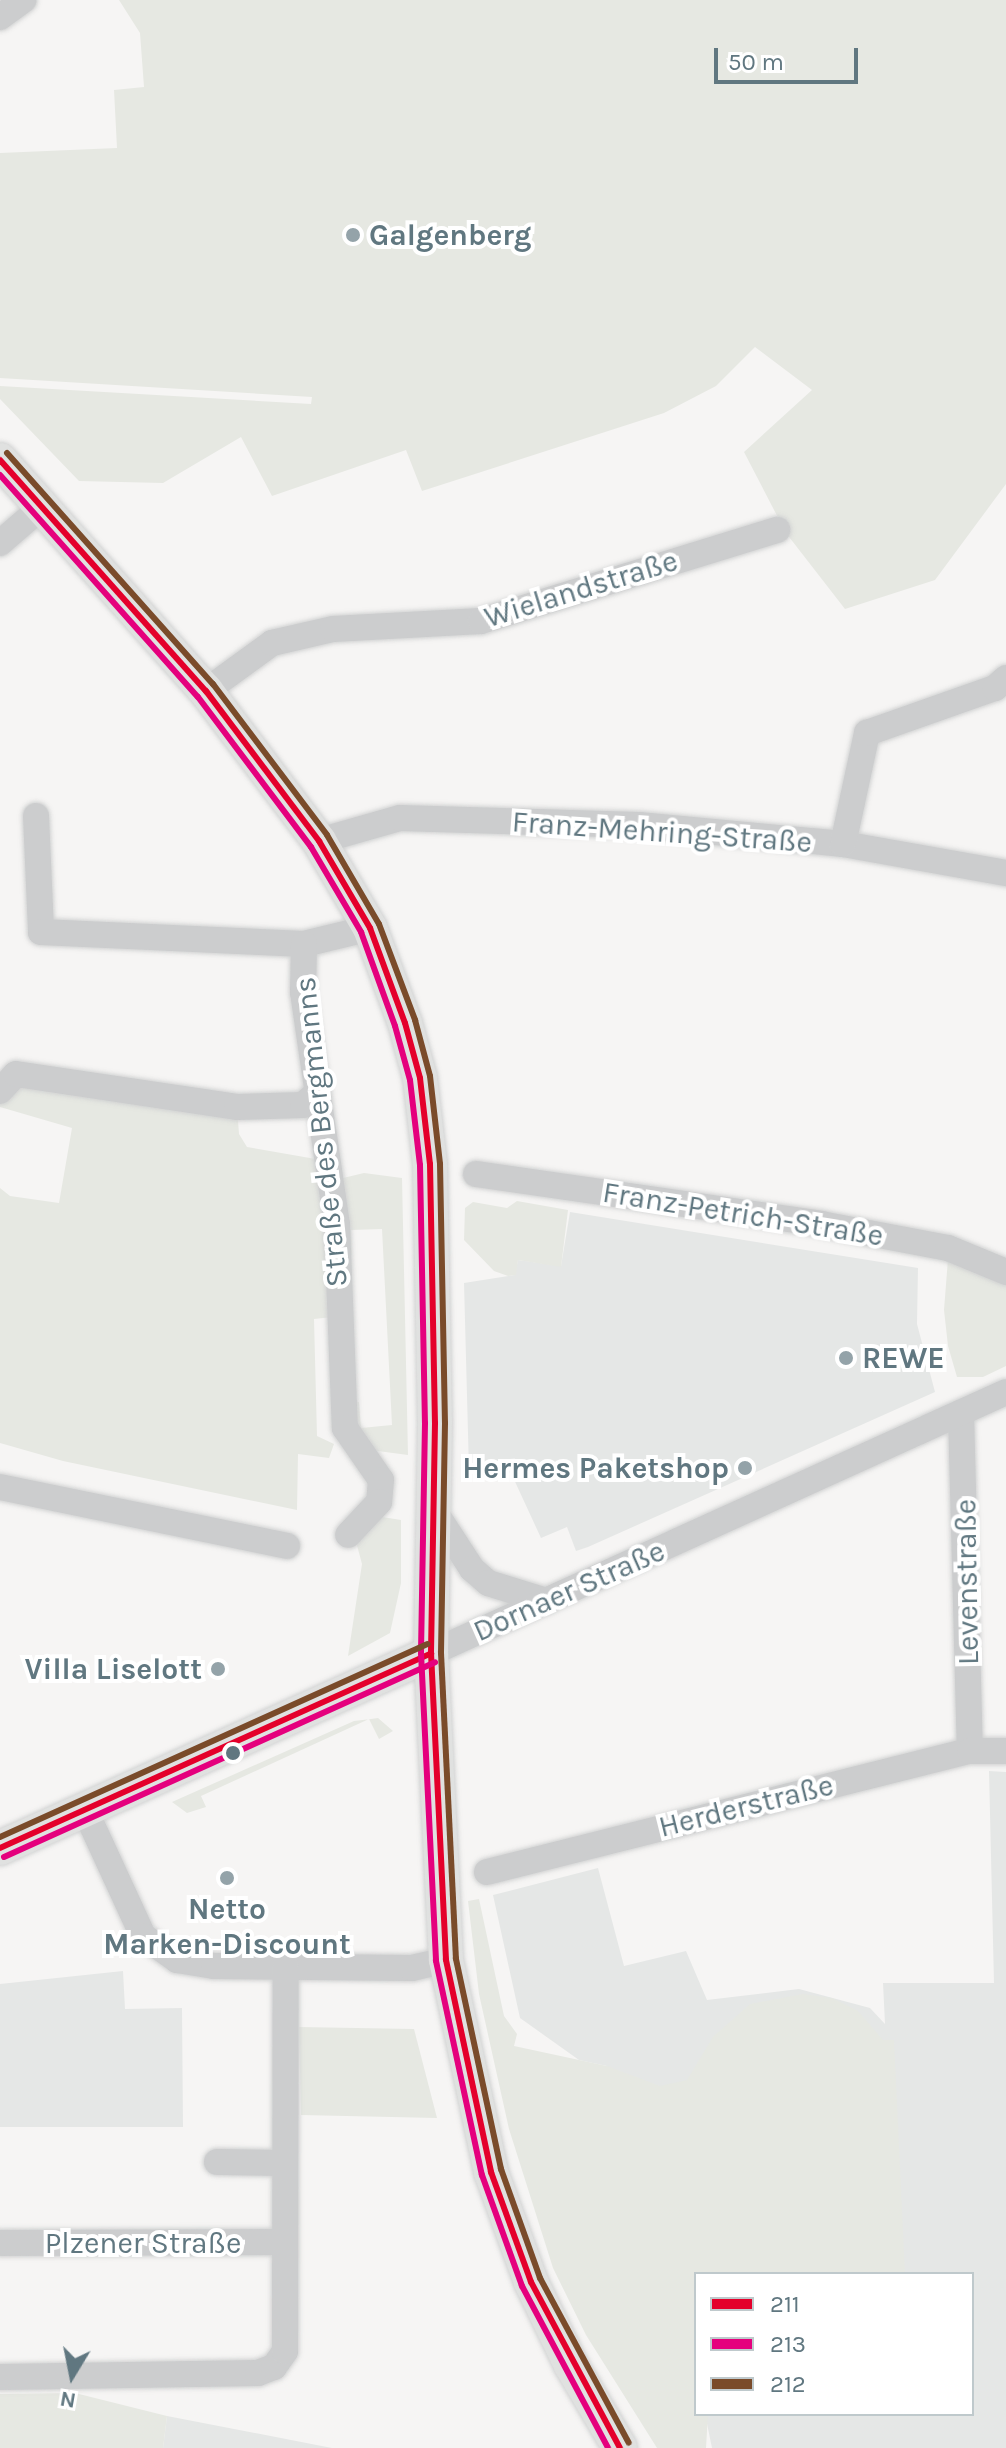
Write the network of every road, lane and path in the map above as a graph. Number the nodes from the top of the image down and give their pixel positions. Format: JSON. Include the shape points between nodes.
{"nodes":[{"id":1,"x":23,"y":0,"type":"edge"},
{"id":2,"x":0,"y":17,"type":"edge"},
{"id":3,"x":0,"y":460,"type":"edge"},
{"id":4,"x":44,"y":505,"type":"junction"},
{"id":5,"x":777,"y":530,"type":"dead end"},
{"id":6,"x":0,"y":543,"type":"edge"},
{"id":7,"x":1006,"y":678,"type":"edge"},
{"id":8,"x":206,"y":691,"type":"junction"},
{"id":9,"x":36,"y":816,"type":"dead end"},
{"id":10,"x":319,"y":841,"type":"junction"},
{"id":11,"x":843,"y":844,"type":"junction"},
{"id":12,"x":1006,"y":873,"type":"edge"},
{"id":13,"x":370,"y":928,"type":"junction"},
{"id":14,"x":304,"y":944,"type":"junction"},
{"id":15,"x":0,"y":1091,"type":"edge"},
{"id":16,"x":318,"y":1092,"type":"junction"},
{"id":17,"x":476,"y":1174,"type":"dead end"},
{"id":18,"x":1006,"y":1272,"type":"edge"},
{"id":19,"x":1006,"y":1392,"type":"edge"},
{"id":20,"x":961,"y":1413,"type":"junction"},
{"id":21,"x":0,"y":1487,"type":"edge"},
{"id":22,"x":435,"y":1512,"type":"junction"},
{"id":23,"x":348,"y":1535,"type":"dead end"},
{"id":24,"x":287,"y":1546,"type":"dead end"},
{"id":25,"x":546,"y":1601,"type":"junction"},
{"id":26,"x":431,"y":1653,"type":"junction"},
{"id":27,"x":970,"y":1751,"type":"junction"},
{"id":28,"x":1006,"y":1751,"type":"edge"},
{"id":29,"x":85,"y":1810,"type":"junction"},
{"id":30,"x":0,"y":1848,"type":"edge"},
{"id":31,"x":487,"y":1872,"type":"dead end"},
{"id":32,"x":433,"y":1962,"type":"junction"},
{"id":33,"x":286,"y":1967,"type":"junction"},
{"id":34,"x":217,"y":2162,"type":"dead end"},
{"id":35,"x":285,"y":2163,"type":"junction"},
{"id":36,"x":285,"y":2242,"type":"junction"},
{"id":37,"x":0,"y":2243,"type":"edge"},
{"id":38,"x":0,"y":2377,"type":"edge"},
{"id":39,"x":620,"y":2448,"type":"edge"}],
"edges":[{"from":1,"to":2,"type":"street"},
{"from":3,"to":4,"type":"main road"},
{"from":4,"to":6,"type":"street"},
{"from":4,"to":8,"type":"main road"},
{"from":5,"to":8,"type":"street","name":"Wielandstraße","via":[[481,621],[333,629],[272,643]]},
{"from":7,"to":11,"type":"street","via":[[995,688],[867,733]]},
{"from":8,"to":10,"type":"main road"},
{"from":9,"to":14,"type":"street","name":"Straße des Bergmanns","via":[[41,932]]},
{"from":10,"to":11,"type":"street","name":"Franz-Mehring-Straße","via":[[400,818],[639,825]]},
{"from":10,"to":13,"type":"main road"},
{"from":11,"to":12,"type":"street","name":"Franz-Mehring-Straße"},
{"from":13,"to":14,"type":"street","name":"Straße des Bergmanns"},
{"from":13,"to":22,"type":"main road","via":[[405,1023],[428,1138]]},
{"from":14,"to":16,"type":"street","name":"Straße des Bergmanns","via":[[303,992]]},
{"from":15,"to":16,"type":"street","via":[[16,1074],[237,1107],[303,1105]]},
{"from":16,"to":23,"type":"street","name":"Straße des Bergmanns","via":[[337,1224],[345,1428],[381,1480],[379,1502]]},
{"from":17,"to":18,"type":"street","name":"Franz-Petrich-Straße","via":[[835,1226],[948,1248]]},
{"from":19,"to":20,"type":"street","name":"Dornaer Straße"},
{"from":20,"to":25,"type":"street","name":"Dornaer Straße"},
{"from":20,"to":27,"type":"street","name":"Levenstraße"},
{"from":21,"to":24,"type":"street"},
{"from":22,"to":25,"type":"street","via":[[472,1569],[488,1583]]},
{"from":22,"to":26,"type":"main road"},
{"from":25,"to":26,"type":"street","name":"Dornaer Straße"},
{"from":26,"to":29,"type":"main road","name":"Dornaer Straße"},
{"from":26,"to":32,"type":"main road"},
{"from":27,"to":28,"type":"street","name":"Herderstraße"},
{"from":27,"to":31,"type":"street","name":"Herderstraße"},
{"from":29,"to":30,"type":"main road","name":"Dornaer Straße"},
{"from":29,"to":33,"type":"street","via":[[143,1936],[158,1951],[214,1966]]},
{"from":32,"to":33,"type":"street"},
{"from":32,"to":39,"type":"main road","via":[[491,2172],[531,2282]]},
{"from":33,"to":35,"type":"street"},
{"from":34,"to":35,"type":"street"},
{"from":35,"to":36,"type":"street"},
{"from":36,"to":37,"type":"street","name":"Plzener Straße"},
{"from":36,"to":38,"type":"street","via":[[285,2351],[274,2367],[258,2373]]}]}
